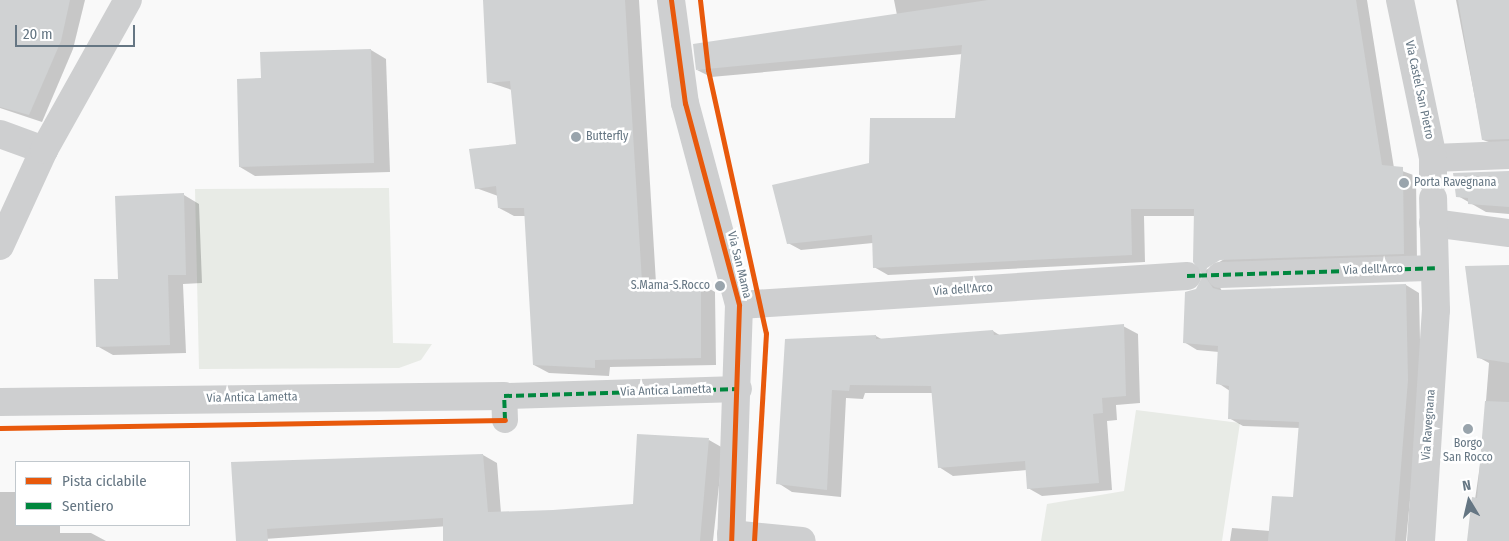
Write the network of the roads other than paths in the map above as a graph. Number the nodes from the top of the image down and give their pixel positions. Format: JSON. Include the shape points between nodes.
{"nodes":[{"id":1,"x":128,"y":0,"type":"edge"},
{"id":2,"x":671,"y":0,"type":"edge"},
{"id":3,"x":1400,"y":0,"type":"edge"},
{"id":4,"x":0,"y":134,"type":"edge"},
{"id":5,"x":44,"y":150,"type":"junction"},
{"id":6,"x":1509,"y":155,"type":"edge"},
{"id":7,"x":1433,"y":190,"type":"junction"},
{"id":8,"x":1509,"y":233,"type":"edge"},
{"id":9,"x":0,"y":246,"type":"edge"},
{"id":10,"x":1435,"y":268,"type":"junction"},
{"id":11,"x":1220,"y":275,"type":"dead end"},
{"id":12,"x":1187,"y":276,"type":"dead end"},
{"id":13,"x":739,"y":304,"type":"junction"},
{"id":14,"x":1436,"y":310,"type":"joint"},
{"id":15,"x":739,"y":389,"type":"junction"},
{"id":16,"x":0,"y":402,"type":"edge"},
{"id":17,"x":504,"y":408,"type":"joint"},
{"id":18,"x":731,"y":538,"type":"edge"},
{"id":19,"x":802,"y":541,"type":"edge"},
{"id":20,"x":1421,"y":541,"type":"edge"}],
"edges":[{"from":1,"to":5,"type":"street"},
{"from":2,"to":13,"type":"street","name":"Via San Mama","via":[[685,103]]},
{"from":3,"to":7,"type":"street","name":"Via Castel San Pietro"},
{"from":4,"to":5,"type":"street"},
{"from":5,"to":9,"type":"street"},
{"from":6,"to":7,"type":"street"},
{"from":7,"to":8,"type":"street"},
{"from":7,"to":10,"type":"street","name":"Via Castel San Pietro"},
{"from":10,"to":11,"type":"street","name":"Via dell'Arco"},
{"from":10,"to":14,"type":"street","name":"Via Castel San Pietro"},
{"from":12,"to":13,"type":"street","name":"Via dell'Arco"},
{"from":13,"to":15,"type":"street","name":"Via San Mama"},
{"from":14,"to":20,"type":"street","name":"Via Ravegnana"},
{"from":15,"to":17,"type":"street","name":"Via Antica Lametta"},
{"from":15,"to":18,"type":"street","name":"Via San Mama"},
{"from":16,"to":17,"type":"street","name":"Via Antica Lametta"},
{"from":18,"to":19,"type":"street"}]}
